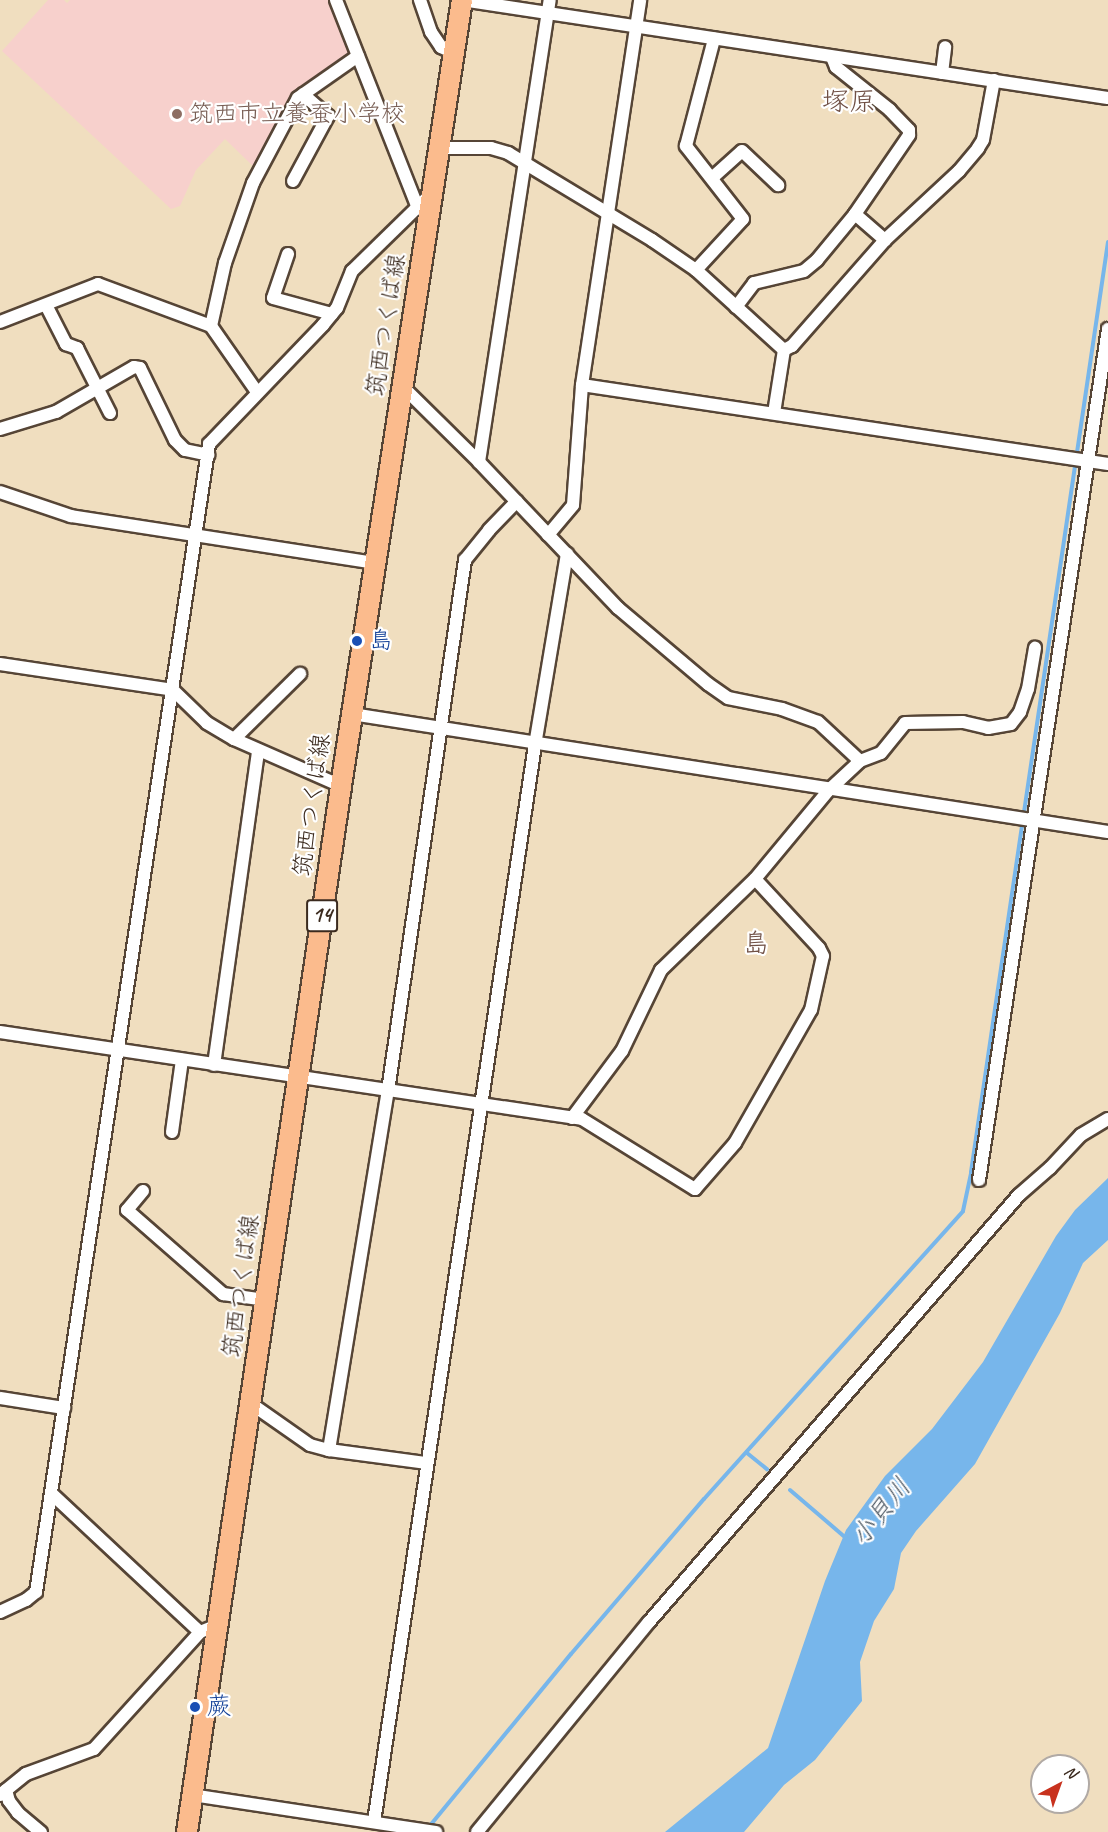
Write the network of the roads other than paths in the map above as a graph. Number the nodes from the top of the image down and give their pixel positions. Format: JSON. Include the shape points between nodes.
{"nodes":[{"id":1,"x":336,"y":0,"type":"edge"},
{"id":2,"x":420,"y":0,"type":"edge"},
{"id":3,"x":462,"y":0,"type":"edge"},
{"id":4,"x":550,"y":0,"type":"edge"},
{"id":5,"x":640,"y":0,"type":"edge"},
{"id":6,"x":548,"y":15,"type":"junction"},
{"id":7,"x":636,"y":28,"type":"junction"},
{"id":8,"x":714,"y":39,"type":"junction"},
{"id":9,"x":945,"y":47,"type":"dead end"},
{"id":10,"x":454,"y":53,"type":"junction"},
{"id":11,"x":358,"y":56,"type":"junction"},
{"id":12,"x":832,"y":57,"type":"junction"},
{"id":13,"x":942,"y":72,"type":"junction"},
{"id":14,"x":994,"y":80,"type":"junction"},
{"id":15,"x":303,"y":94,"type":"junction"},
{"id":16,"x":1108,"y":98,"type":"edge"},
{"id":17,"x":438,"y":147,"type":"junction"},
{"id":18,"x":526,"y":164,"type":"junction"},
{"id":19,"x":712,"y":178,"type":"junction"},
{"id":20,"x":293,"y":181,"type":"dead end"},
{"id":21,"x":778,"y":185,"type":"dead end"},
{"id":22,"x":425,"y":201,"type":"junction"},
{"id":23,"x":606,"y":212,"type":"junction"},
{"id":24,"x":855,"y":214,"type":"junction"},
{"id":25,"x":885,"y":240,"type":"junction"},
{"id":26,"x":288,"y":254,"type":"dead end"},
{"id":27,"x":696,"y":270,"type":"junction"},
{"id":28,"x":46,"y":305,"type":"junction"},
{"id":29,"x":736,"y":307,"type":"junction"},
{"id":30,"x":332,"y":314,"type":"junction"},
{"id":31,"x":0,"y":322,"type":"edge"},
{"id":32,"x":211,"y":326,"type":"junction"},
{"id":33,"x":1108,"y":329,"type":"edge"},
{"id":34,"x":784,"y":350,"type":"junction"},
{"id":35,"x":582,"y":385,"type":"junction"},
{"id":36,"x":402,"y":386,"type":"junction"},
{"id":37,"x":98,"y":390,"type":"junction"},
{"id":38,"x":257,"y":392,"type":"junction"},
{"id":39,"x":774,"y":412,"type":"junction"},
{"id":40,"x":110,"y":413,"type":"dead end"},
{"id":41,"x":0,"y":429,"type":"edge"},
{"id":42,"x":208,"y":455,"type":"junction"},
{"id":43,"x":1081,"y":460,"type":"junction"},
{"id":44,"x":479,"y":462,"type":"junction"},
{"id":45,"x":1108,"y":464,"type":"edge"},
{"id":46,"x":0,"y":492,"type":"edge"},
{"id":47,"x":517,"y":501,"type":"junction"},
{"id":48,"x":196,"y":535,"type":"junction"},
{"id":49,"x":548,"y":535,"type":"junction"},
{"id":50,"x":567,"y":554,"type":"junction"},
{"id":51,"x":376,"y":563,"type":"junction"},
{"id":52,"x":1035,"y":648,"type":"dead end"},
{"id":53,"x":0,"y":664,"type":"edge"},
{"id":54,"x":300,"y":674,"type":"dead end"},
{"id":55,"x":173,"y":690,"type":"junction"},
{"id":56,"x":352,"y":714,"type":"junction"},
{"id":57,"x":441,"y":729,"type":"junction"},
{"id":58,"x":234,"y":739,"type":"junction"},
{"id":59,"x":535,"y":745,"type":"junction"},
{"id":60,"x":258,"y":752,"type":"junction"},
{"id":61,"x":860,"y":761,"type":"junction"},
{"id":62,"x":341,"y":786,"type":"junction"},
{"id":63,"x":829,"y":790,"type":"junction"},
{"id":64,"x":1027,"y":820,"type":"junction"},
{"id":65,"x":1108,"y":832,"type":"edge"},
{"id":66,"x":755,"y":879,"type":"junction"},
{"id":67,"x":0,"y":1032,"type":"edge"},
{"id":68,"x":118,"y":1050,"type":"junction"},
{"id":69,"x":182,"y":1060,"type":"junction"},
{"id":70,"x":214,"y":1065,"type":"junction"},
{"id":71,"x":298,"y":1077,"type":"junction"},
{"id":72,"x":388,"y":1091,"type":"junction"},
{"id":73,"x":483,"y":1106,"type":"junction"},
{"id":74,"x":572,"y":1118,"type":"junction"},
{"id":75,"x":1108,"y":1119,"type":"edge"},
{"id":76,"x":172,"y":1132,"type":"dead end"},
{"id":77,"x":979,"y":1180,"type":"dead end"},
{"id":78,"x":143,"y":1191,"type":"dead end"},
{"id":79,"x":265,"y":1300,"type":"junction"},
{"id":80,"x":0,"y":1398,"type":"edge"},
{"id":81,"x":250,"y":1403,"type":"junction"},
{"id":82,"x":64,"y":1408,"type":"junction"},
{"id":83,"x":329,"y":1450,"type":"junction"},
{"id":84,"x":427,"y":1463,"type":"junction"},
{"id":85,"x":52,"y":1494,"type":"junction"},
{"id":86,"x":0,"y":1612,"type":"edge"},
{"id":87,"x":208,"y":1629,"type":"junction"},
{"id":88,"x":3,"y":1793,"type":"edge"},
{"id":89,"x":192,"y":1795,"type":"junction"},
{"id":90,"x":374,"y":1822,"type":"junction"},
{"id":91,"x":429,"y":1831,"type":"edge"},
{"id":92,"x":41,"y":1832,"type":"edge"},
{"id":93,"x":187,"y":1832,"type":"edge"},
{"id":94,"x":477,"y":1832,"type":"edge"}],
"edges":[{"from":1,"to":11,"type":"street"},
{"from":2,"to":10,"type":"street","via":[[441,47]]},
{"from":3,"to":6,"type":"street"},
{"from":3,"to":10,"type":"main road","name":"筑西つくば線","number":"14"},
{"from":4,"to":6,"type":"street"},
{"from":5,"to":7,"type":"street"},
{"from":6,"to":7,"type":"street"},
{"from":6,"to":18,"type":"street"},
{"from":7,"to":8,"type":"street"},
{"from":7,"to":23,"type":"street"},
{"from":8,"to":12,"type":"street"},
{"from":8,"to":19,"type":"street","via":[[686,146]]},
{"from":9,"to":13,"type":"street"},
{"from":10,"to":17,"type":"main road","name":"筑西つくば線","number":"14"},
{"from":11,"to":15,"type":"street"},
{"from":11,"to":22,"type":"street"},
{"from":12,"to":13,"type":"street"},
{"from":12,"to":24,"type":"street","via":[[836,67],[879,100],[909,130],[906,142]]},
{"from":13,"to":14,"type":"street"},
{"from":14,"to":16,"type":"street"},
{"from":14,"to":25,"type":"street","via":[[978,148]]},
{"from":15,"to":20,"type":"street","via":[[328,116]]},
{"from":15,"to":32,"type":"street","via":[[253,183],[225,263]]},
{"from":17,"to":18,"type":"street","via":[[491,148]]},
{"from":17,"to":22,"type":"main road","name":"筑西つくば線","number":"14"},
{"from":18,"to":23,"type":"street"},
{"from":18,"to":44,"type":"street"},
{"from":19,"to":21,"type":"street","via":[[742,151]]},
{"from":19,"to":27,"type":"street","via":[[743,219]]},
{"from":22,"to":30,"type":"street","via":[[352,271]]},
{"from":22,"to":36,"type":"main road","name":"筑西つくば線","number":"14"},
{"from":23,"to":27,"type":"street"},
{"from":23,"to":35,"type":"street"},
{"from":24,"to":25,"type":"street"},
{"from":24,"to":29,"type":"street","via":[[804,271],[754,283]]},
{"from":25,"to":34,"type":"street","via":[[792,346]]},
{"from":26,"to":30,"type":"street","via":[[273,298]]},
{"from":27,"to":29,"type":"street"},
{"from":28,"to":31,"type":"street"},
{"from":28,"to":32,"type":"street","via":[[98,284]]},
{"from":28,"to":37,"type":"street","via":[[66,344],[77,348]]},
{"from":29,"to":34,"type":"street"},
{"from":30,"to":38,"type":"street"},
{"from":32,"to":38,"type":"street"},
{"from":33,"to":43,"type":"street"},
{"from":34,"to":39,"type":"street"},
{"from":35,"to":39,"type":"street"},
{"from":35,"to":49,"type":"street","via":[[573,505]]},
{"from":36,"to":44,"type":"street"},
{"from":36,"to":51,"type":"main road","name":"筑西つくば線","number":"14"},
{"from":37,"to":40,"type":"street"},
{"from":37,"to":41,"type":"street","via":[[56,412]]},
{"from":37,"to":42,"type":"street","via":[[134,367],[140,368],[175,440],[185,450]]},
{"from":38,"to":42,"type":"street","via":[[209,444]]},
{"from":39,"to":43,"type":"street"},
{"from":42,"to":48,"type":"street"},
{"from":43,"to":45,"type":"street"},
{"from":43,"to":64,"type":"street"},
{"from":44,"to":47,"type":"street"},
{"from":46,"to":48,"type":"street","via":[[71,516]]},
{"from":47,"to":49,"type":"street"},
{"from":47,"to":57,"type":"street","via":[[465,560]]},
{"from":48,"to":51,"type":"street"},
{"from":48,"to":55,"type":"street"},
{"from":49,"to":50,"type":"street"},
{"from":50,"to":59,"type":"street"},
{"from":50,"to":61,"type":"street","via":[[618,608],[708,684],[728,698],[782,709],[818,722]]},
{"from":51,"to":56,"type":"main road","name":"筑西つくば線","number":"14"},
{"from":52,"to":61,"type":"street","via":[[1028,689],[1011,724],[988,728],[963,722],[905,723],[881,753]]},
{"from":53,"to":55,"type":"street"},
{"from":54,"to":58,"type":"street"},
{"from":55,"to":58,"type":"street","via":[[207,723]]},
{"from":55,"to":68,"type":"street"},
{"from":56,"to":57,"type":"street"},
{"from":56,"to":62,"type":"main road","name":"筑西つくば線","number":"14"},
{"from":57,"to":59,"type":"street"},
{"from":57,"to":72,"type":"street"},
{"from":58,"to":60,"type":"street"},
{"from":59,"to":63,"type":"street"},
{"from":59,"to":73,"type":"street"},
{"from":60,"to":62,"type":"street"},
{"from":60,"to":70,"type":"street"},
{"from":61,"to":63,"type":"street"},
{"from":62,"to":71,"type":"main road","name":"筑西つくば線","number":"14"},
{"from":63,"to":64,"type":"street"},
{"from":63,"to":66,"type":"street"},
{"from":64,"to":65,"type":"street"},
{"from":64,"to":77,"type":"street"},
{"from":66,"to":74,"type":"street","via":[[661,970],[622,1051]]},
{"from":66,"to":74,"type":"street","via":[[823,956],[811,1010],[735,1143],[695,1189],[582,1119]]},
{"from":67,"to":68,"type":"street"},
{"from":68,"to":69,"type":"street"},
{"from":68,"to":82,"type":"street"},
{"from":69,"to":70,"type":"street"},
{"from":69,"to":76,"type":"street"},
{"from":70,"to":71,"type":"street"},
{"from":71,"to":72,"type":"street"},
{"from":71,"to":79,"type":"main road","name":"筑西つくば線","number":"14"},
{"from":72,"to":73,"type":"street"},
{"from":72,"to":83,"type":"street"},
{"from":73,"to":74,"type":"street"},
{"from":73,"to":84,"type":"street"},
{"from":75,"to":94,"type":"street","via":[[1081,1135],[1019,1195],[649,1622]]},
{"from":78,"to":79,"type":"street","via":[[127,1210],[223,1294]]},
{"from":79,"to":81,"type":"main road","name":"筑西つくば線","number":"14"},
{"from":80,"to":82,"type":"street"},
{"from":81,"to":83,"type":"street","via":[[295,1436]]},
{"from":81,"to":87,"type":"main road","name":"筑西つくば線","number":"14"},
{"from":82,"to":85,"type":"street"},
{"from":83,"to":84,"type":"street"},
{"from":84,"to":90,"type":"street"},
{"from":85,"to":86,"type":"street","via":[[36,1592]]},
{"from":85,"to":87,"type":"street"},
{"from":87,"to":88,"type":"street","via":[[94,1749],[26,1774]]},
{"from":87,"to":89,"type":"main road","name":"筑西つくば線","number":"14"},
{"from":88,"to":92,"type":"street","via":[[18,1813]]},
{"from":89,"to":90,"type":"street"},
{"from":89,"to":93,"type":"main road","name":"筑西つくば線","number":"14"},
{"from":90,"to":91,"type":"street"}]}
